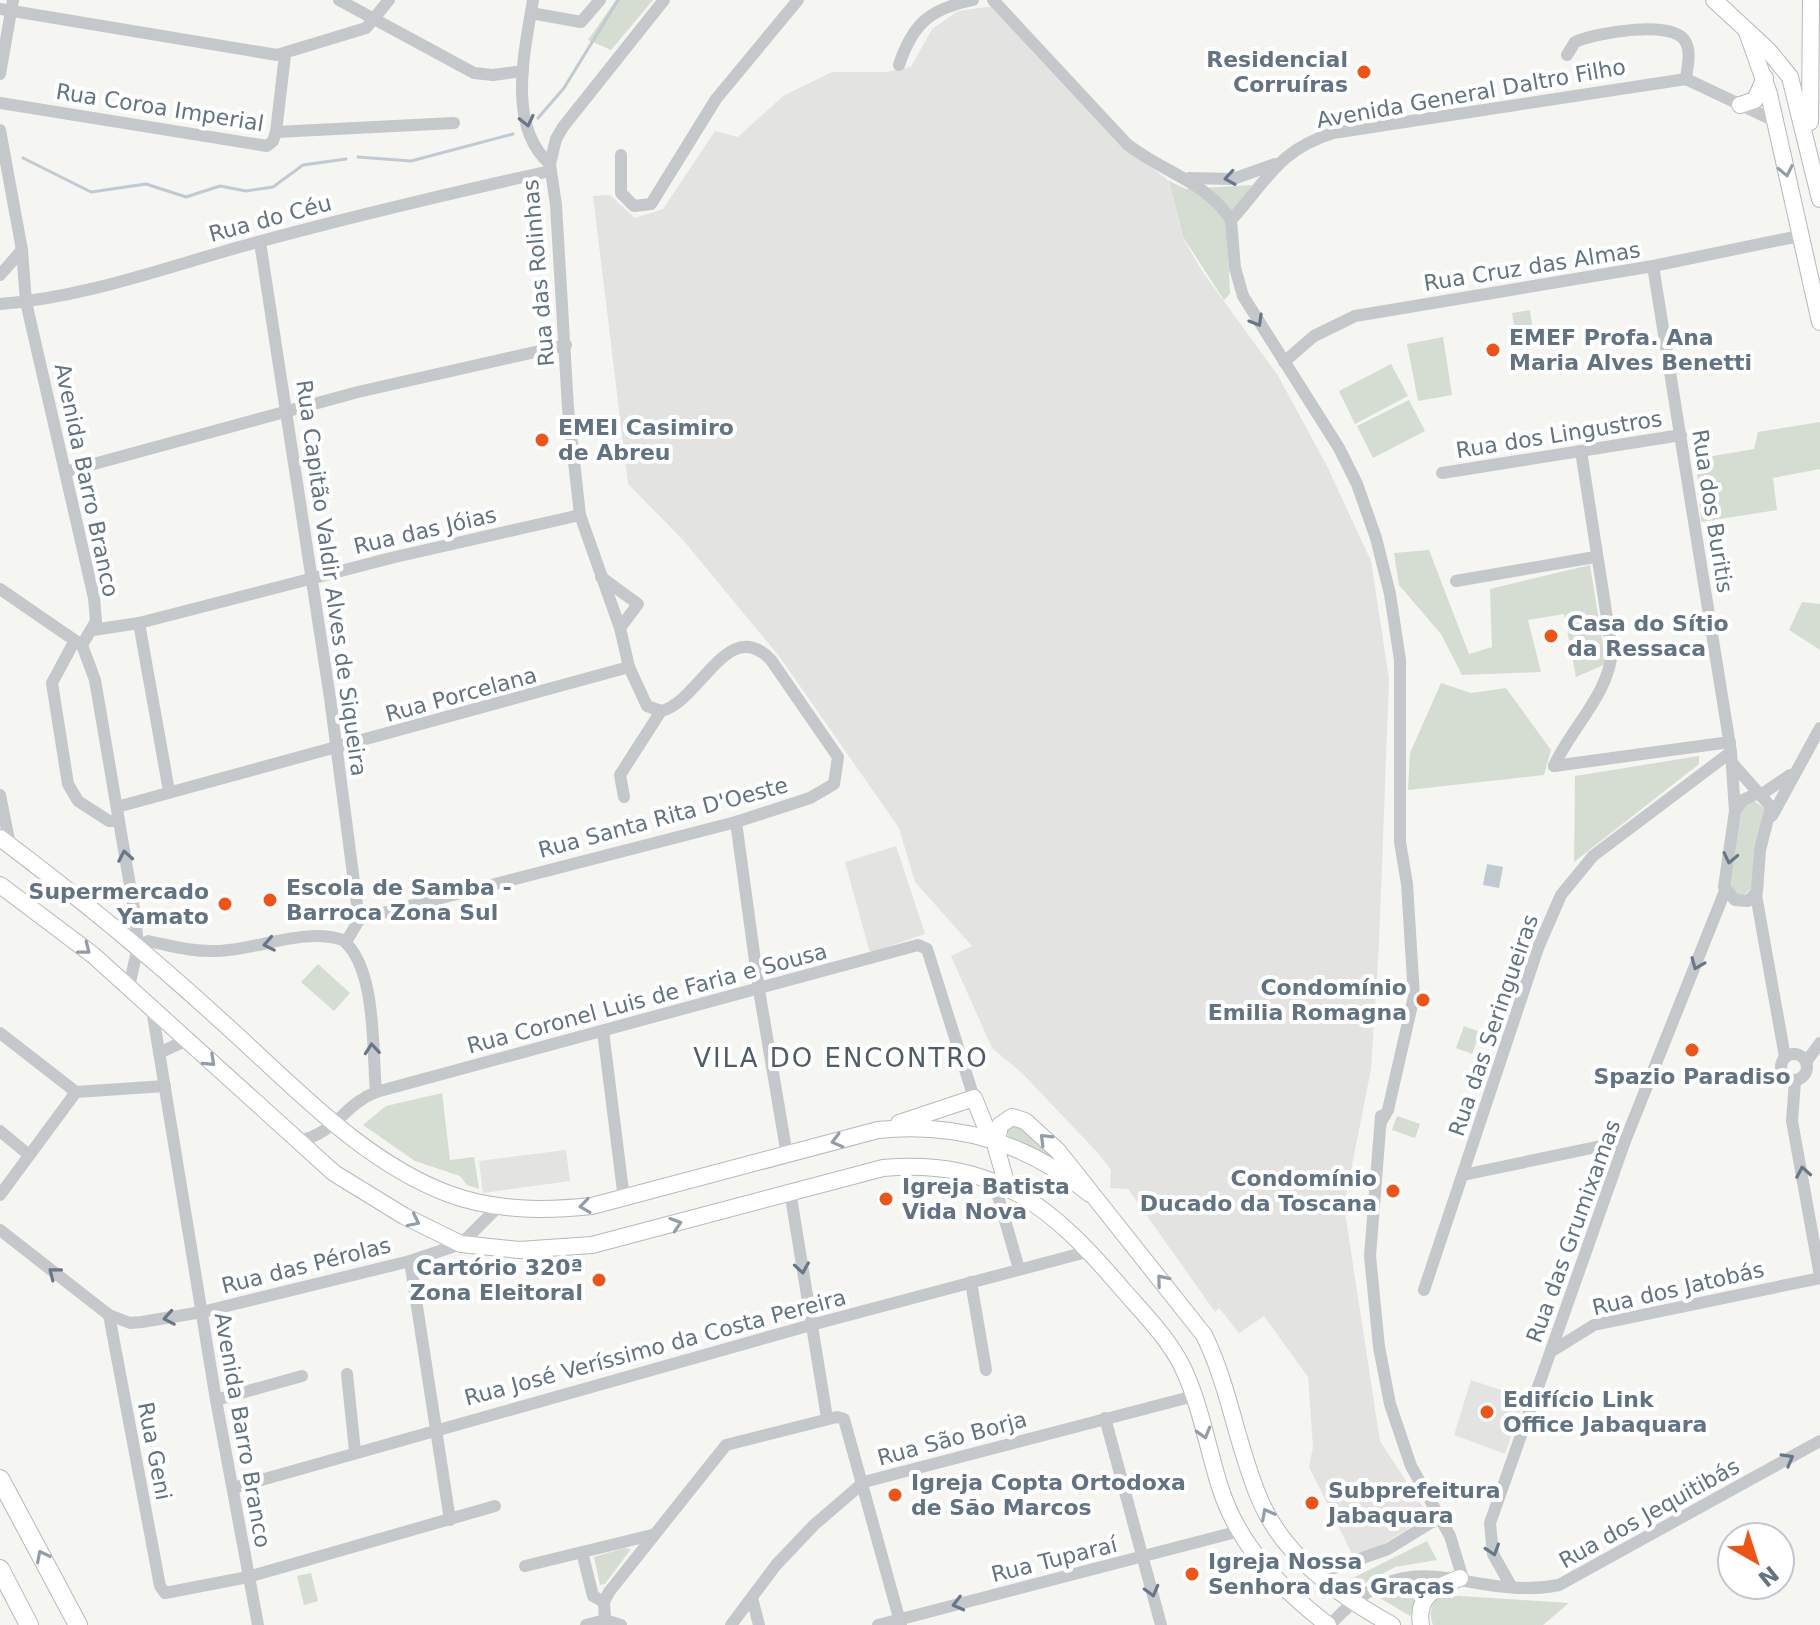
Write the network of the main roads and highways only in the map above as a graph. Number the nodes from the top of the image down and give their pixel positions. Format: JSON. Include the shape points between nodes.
{"nodes":[{"id":1,"x":1714,"y":0,"type":"edge"},
{"id":2,"x":1811,"y":0,"type":"edge"},
{"id":3,"x":1747,"y":32,"type":"junction"},
{"id":4,"x":1765,"y":78,"type":"junction"},
{"id":5,"x":1740,"y":105,"type":"road end"},
{"id":6,"x":1775,"y":121,"type":"junction"},
{"id":7,"x":1810,"y":153,"type":"junction"},
{"id":8,"x":1820,"y":199,"type":"edge"},
{"id":9,"x":1819,"y":315,"type":"edge"},
{"id":10,"x":5,"y":841,"type":"edge"},
{"id":11,"x":0,"y":885,"type":"edge"},
{"id":12,"x":878,"y":1130,"type":"junction"},
{"id":13,"x":993,"y":1139,"type":"junction"},
{"id":14,"x":1003,"y":1193,"type":"junction"},
{"id":15,"x":1090,"y":1194,"type":"junction"},
{"id":16,"x":0,"y":1479,"type":"edge"},
{"id":17,"x":0,"y":1569,"type":"edge"},
{"id":18,"x":1462,"y":1579,"type":"road end"},
{"id":19,"x":29,"y":1625,"type":"edge"},
{"id":20,"x":78,"y":1625,"type":"edge"},
{"id":21,"x":1329,"y":1625,"type":"edge"},
{"id":22,"x":1392,"y":1625,"type":"edge"},
{"id":23,"x":1421,"y":1625,"type":"edge"}],
"edges":[{"from":1,"to":3,"type":"main road"},
{"from":2,"to":7,"type":"main road"},
{"from":3,"to":4,"type":"main road"},
{"from":3,"to":7,"type":"main road","via":[[1790,77]]},
{"from":4,"to":5,"type":"main road","via":[[1755,100]]},
{"from":4,"to":6,"type":"main road"},
{"from":6,"to":7,"type":"main road"},
{"from":6,"to":9,"type":"main road","one_way":true},
{"from":7,"to":8,"type":"main road"},
{"from":12,"to":10,"type":"main road","one_way":true,"via":[[624,1199],[552,1210],[498,1207],[428,1185],[337,1123],[138,946]]},
{"from":11,"to":14,"type":"main road","one_way":true,"via":[[129,987],[297,1141],[351,1183],[461,1244],[519,1250],[592,1245],[852,1174],[909,1166],[965,1173]]},
{"from":12,"to":13,"type":"main road","via":[[934,1128]]},
{"from":12,"to":13,"type":"main road","via":[[974,1098]]},
{"from":13,"to":14,"type":"main road"},
{"from":13,"to":15,"type":"main road","via":[[1046,1161]]},
{"from":15,"to":13,"type":"main road","one_way":true,"via":[[1058,1151],[1025,1121],[1006,1119]]},
{"from":14,"to":21,"type":"main road","one_way":true,"via":[[1056,1217],[1171,1347],[1194,1396],[1220,1487],[1240,1531],[1286,1591]]},
{"from":22,"to":15,"type":"main road","one_way":true,"via":[[1317,1574],[1273,1526],[1204,1335]]},
{"from":20,"to":16,"type":"highway","one_way":true},
{"from":17,"to":19,"type":"highway"},
{"from":18,"to":23,"type":"main road","via":[[1427,1595],[1420,1608]]}]}
